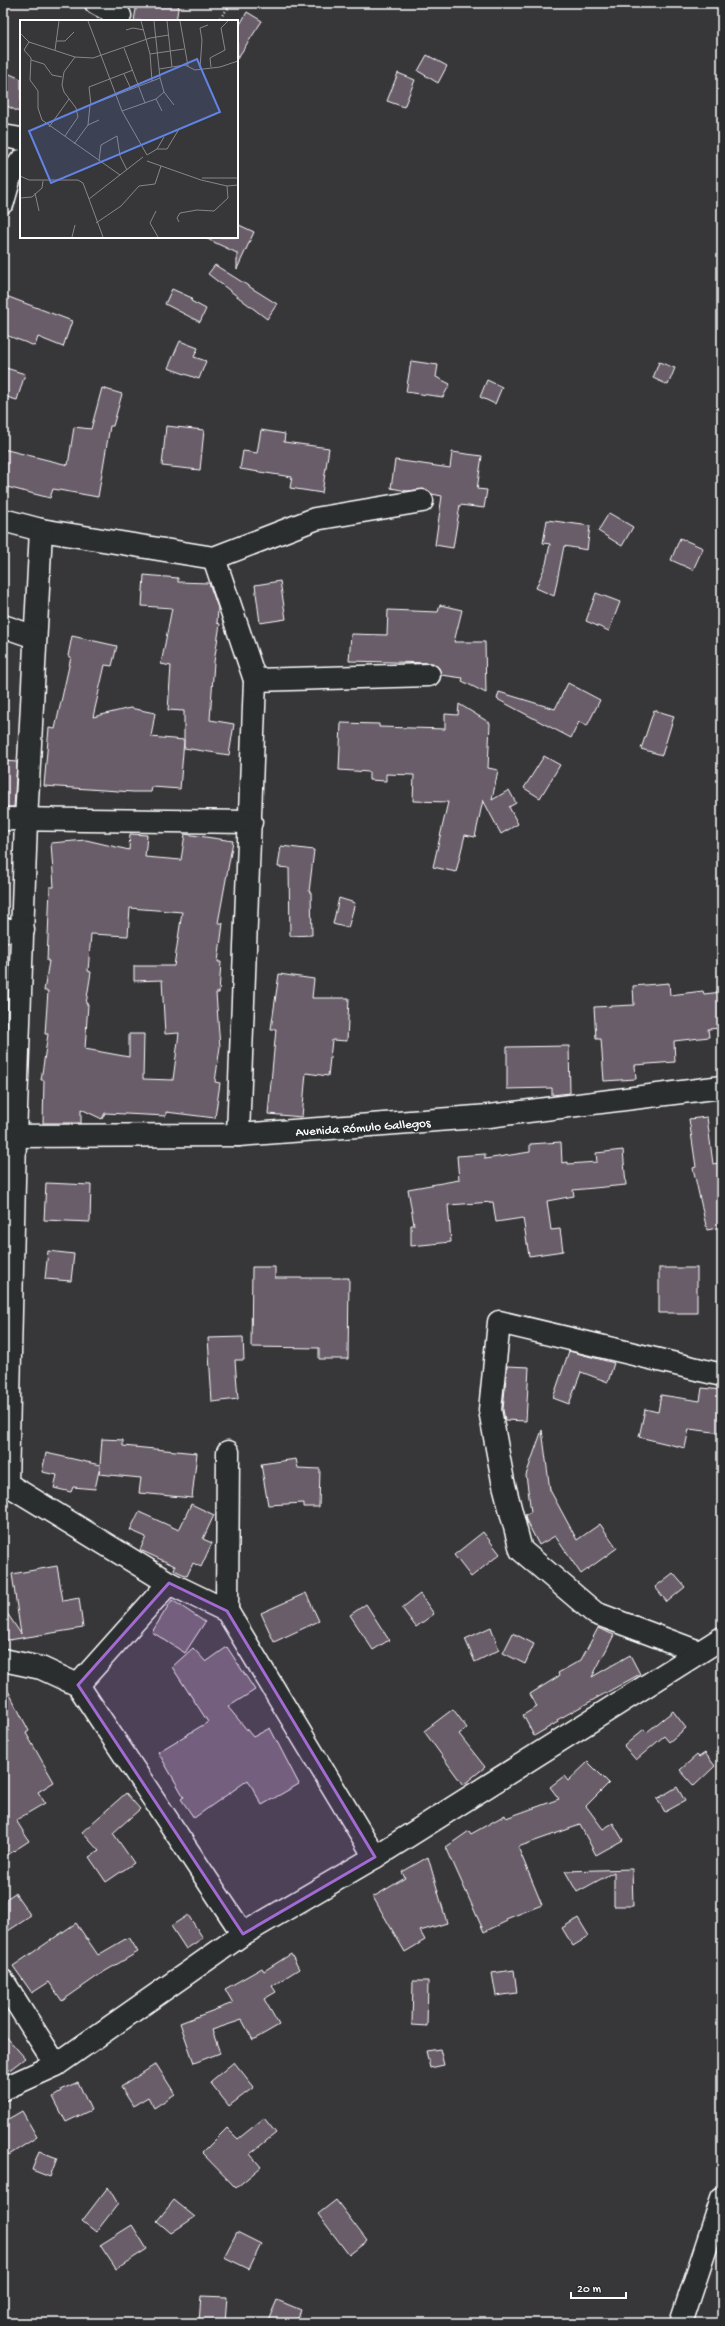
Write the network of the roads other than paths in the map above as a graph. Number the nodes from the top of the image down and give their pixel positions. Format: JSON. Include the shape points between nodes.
{"nodes":[{"id":1,"x":96,"y":3,"type":"edge"},
{"id":2,"x":122,"y":13,"type":"edge"},
{"id":3,"x":3,"y":136,"type":"edge"},
{"id":4,"x":20,"y":139,"type":"edge"},
{"id":5,"x":20,"y":162,"type":"edge"},
{"id":6,"x":3,"y":202,"type":"edge"},
{"id":7,"x":422,"y":501,"type":"dead end"},
{"id":8,"x":3,"y":520,"type":"edge"},
{"id":9,"x":41,"y":530,"type":"junction"},
{"id":10,"x":214,"y":558,"type":"junction"},
{"id":11,"x":3,"y":626,"type":"edge"},
{"id":12,"x":35,"y":637,"type":"junction"},
{"id":13,"x":429,"y":675,"type":"dead end"},
{"id":14,"x":255,"y":680,"type":"junction"},
{"id":15,"x":3,"y":819,"type":"edge"},
{"id":16,"x":26,"y":821,"type":"junction"},
{"id":17,"x":251,"y":822,"type":"junction"},
{"id":18,"x":13,"y":930,"type":"edge"},
{"id":19,"x":722,"y":1087,"type":"edge"},
{"id":20,"x":238,"y":1135,"type":"junction"},
{"id":21,"x":9,"y":1137,"type":"edge"},
{"id":22,"x":722,"y":1375,"type":"edge"},
{"id":23,"x":228,"y":1452,"type":"dead end"},
{"id":24,"x":6,"y":1463,"type":"edge"},
{"id":25,"x":169,"y":1583,"type":"junction"},
{"id":26,"x":227,"y":1611,"type":"junction"},
{"id":27,"x":722,"y":1638,"type":"edge"},
{"id":28,"x":699,"y":1652,"type":"junction"},
{"id":29,"x":3,"y":1660,"type":"edge"},
{"id":30,"x":78,"y":1685,"type":"junction"},
{"id":31,"x":375,"y":1857,"type":"junction"},
{"id":32,"x":243,"y":1934,"type":"junction"},
{"id":33,"x":3,"y":1981,"type":"edge"},
{"id":34,"x":56,"y":2065,"type":"junction"},
{"id":35,"x":3,"y":2089,"type":"edge"},
{"id":36,"x":722,"y":2199,"type":"edge"},
{"id":37,"x":681,"y":2323,"type":"edge"}],
"edges":[{"from":1,"to":2,"type":"street"},
{"from":3,"to":4,"type":"street"},
{"from":5,"to":6,"type":"street","via":[[10,177]]},
{"from":7,"to":10,"type":"street","via":[[315,519]]},
{"from":8,"to":9,"type":"street"},
{"from":9,"to":10,"type":"street"},
{"from":9,"to":12,"type":"street"},
{"from":10,"to":14,"type":"street"},
{"from":11,"to":12,"type":"street"},
{"from":12,"to":16,"type":"street"},
{"from":13,"to":14,"type":"street"},
{"from":14,"to":17,"type":"street"},
{"from":15,"to":16,"type":"street"},
{"from":16,"to":17,"type":"street"},
{"from":16,"to":18,"type":"street"},
{"from":17,"to":20,"type":"street"},
{"from":18,"to":21,"type":"street"},
{"from":19,"to":20,"type":"street","name":"Avenida Rómulo Gallegos","via":[[489,1116]]},
{"from":20,"to":21,"type":"street","name":"Avenida Rómulo Gallegos"},
{"from":21,"to":24,"type":"street"},
{"from":22,"to":28,"type":"street","via":[[499,1322],[490,1410],[502,1481],[521,1550],[595,1613]]},
{"from":23,"to":26,"type":"street"},
{"from":24,"to":25,"type":"street","via":[[7,1484]]},
{"from":25,"to":26,"type":"street"},
{"from":25,"to":30,"type":"street"},
{"from":26,"to":31,"type":"street"},
{"from":27,"to":28,"type":"street"},
{"from":28,"to":31,"type":"street"},
{"from":29,"to":30,"type":"street","via":[[41,1668]]},
{"from":30,"to":32,"type":"street"},
{"from":31,"to":32,"type":"street"},
{"from":32,"to":34,"type":"street"},
{"from":33,"to":34,"type":"street"},
{"from":34,"to":35,"type":"street"},
{"from":36,"to":37,"type":"street"}]}
